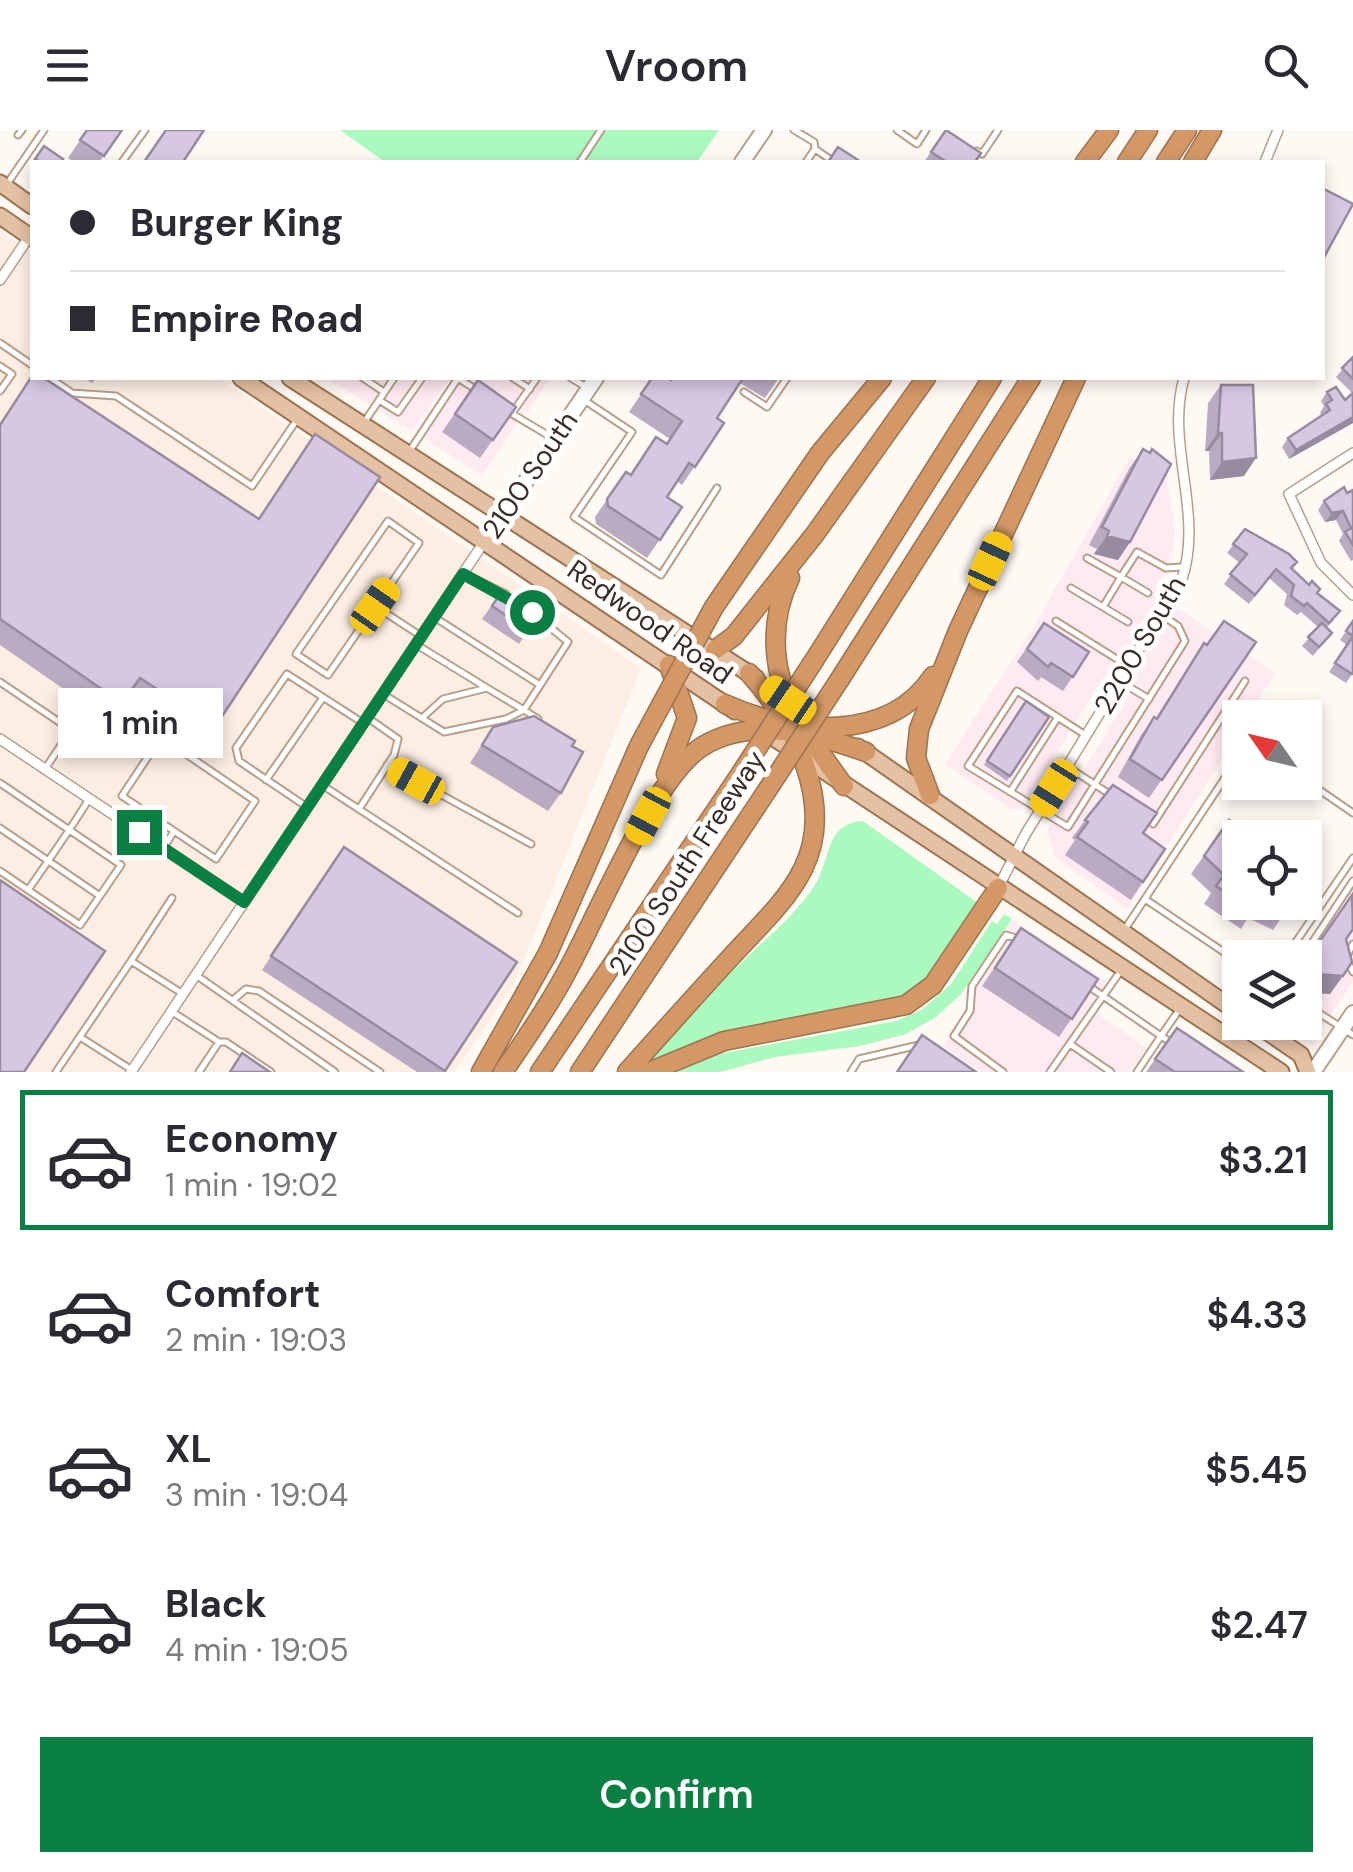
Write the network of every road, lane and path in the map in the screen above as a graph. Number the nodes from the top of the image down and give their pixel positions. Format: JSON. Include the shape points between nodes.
{"nodes":[{"id":1,"x":44,"y":130,"type":"edge"},
{"id":2,"x":145,"y":130,"type":"edge"},
{"id":3,"x":601,"y":130,"type":"edge"},
{"id":4,"x":794,"y":130,"type":"edge"},
{"id":5,"x":896,"y":130,"type":"edge"},
{"id":6,"x":926,"y":130,"type":"edge"},
{"id":7,"x":998,"y":130,"type":"edge"},
{"id":8,"x":1109,"y":130,"type":"edge"},
{"id":9,"x":1148,"y":130,"type":"edge"},
{"id":10,"x":1187,"y":130,"type":"edge"},
{"id":11,"x":1212,"y":130,"type":"edge"},
{"id":12,"x":1278,"y":130,"type":"edge"},
{"id":13,"x":760,"y":132,"type":"edge"},
{"id":14,"x":970,"y":146,"type":"edge"},
{"id":15,"x":815,"y":149,"type":"junction"},
{"id":16,"x":123,"y":160,"type":"edge"},
{"id":17,"x":581,"y":160,"type":"edge"},
{"id":18,"x":743,"y":160,"type":"edge"},
{"id":19,"x":807,"y":160,"type":"edge"},
{"id":20,"x":831,"y":160,"type":"edge"},
{"id":21,"x":1085,"y":160,"type":"edge"},
{"id":22,"x":1128,"y":160,"type":"edge"},
{"id":23,"x":1167,"y":160,"type":"edge"},
{"id":24,"x":1194,"y":160,"type":"edge"},
{"id":25,"x":1266,"y":160,"type":"edge"},
{"id":26,"x":3,"y":185,"type":"edge"},
{"id":27,"x":30,"y":205,"type":"edge"},
{"id":28,"x":0,"y":216,"type":"edge"},
{"id":29,"x":30,"y":234,"type":"edge"},
{"id":30,"x":30,"y":237,"type":"edge"},
{"id":31,"x":4,"y":268,"type":"edge"},
{"id":32,"x":0,"y":280,"type":"edge"},
{"id":33,"x":0,"y":344,"type":"edge"},
{"id":34,"x":30,"y":365,"type":"edge"},
{"id":35,"x":0,"y":366,"type":"edge"},
{"id":36,"x":53,"y":380,"type":"edge"},
{"id":37,"x":244,"y":380,"type":"edge"},
{"id":38,"x":293,"y":380,"type":"edge"},
{"id":39,"x":367,"y":380,"type":"edge"},
{"id":40,"x":393,"y":380,"type":"edge"},
{"id":41,"x":421,"y":380,"type":"edge"},
{"id":42,"x":457,"y":380,"type":"edge"},
{"id":43,"x":461,"y":380,"type":"edge"},
{"id":44,"x":515,"y":380,"type":"edge"},
{"id":45,"x":537,"y":380,"type":"edge"},
{"id":46,"x":786,"y":380,"type":"edge"},
{"id":47,"x":880,"y":380,"type":"edge"},
{"id":48,"x":925,"y":380,"type":"edge"},
{"id":49,"x":991,"y":380,"type":"edge"},
{"id":50,"x":1030,"y":380,"type":"edge"},
{"id":51,"x":1075,"y":380,"type":"edge"},
{"id":52,"x":1184,"y":380,"type":"edge"},
{"id":53,"x":588,"y":388,"type":"edge"},
{"id":54,"x":530,"y":389,"type":"junction"},
{"id":55,"x":0,"y":391,"type":"edge"},
{"id":56,"x":384,"y":392,"type":"junction"},
{"id":57,"x":744,"y":392,"type":"edge"},
{"id":58,"x":485,"y":396,"type":"edge"},
{"id":59,"x":379,"y":400,"type":"junction"},
{"id":60,"x":498,"y":404,"type":"edge"},
{"id":61,"x":512,"y":413,"type":"junction"},
{"id":62,"x":300,"y":416,"type":"junction"},
{"id":63,"x":363,"y":424,"type":"junction"},
{"id":64,"x":553,"y":439,"type":"junction"},
{"id":65,"x":409,"y":452,"type":"junction"},
{"id":66,"x":1353,"y":454,"type":"edge"},
{"id":67,"x":717,"y":488,"type":"dead end"},
{"id":68,"x":504,"y":512,"type":"junction"},
{"id":69,"x":815,"y":534,"type":"junction"},
{"id":70,"x":486,"y":540,"type":"junction"},
{"id":71,"x":1086,"y":558,"type":"dead end"},
{"id":72,"x":1186,"y":567,"type":"junction"},
{"id":73,"x":463,"y":574,"type":"junction"},
{"id":74,"x":1121,"y":577,"type":"junction"},
{"id":75,"x":1071,"y":588,"type":"dead end"},
{"id":76,"x":1148,"y":593,"type":"dead end"},
{"id":77,"x":1353,"y":595,"type":"edge"},
{"id":78,"x":518,"y":603,"type":"edge"},
{"id":79,"x":375,"y":606,"type":"junction"},
{"id":80,"x":1102,"y":607,"type":"junction"},
{"id":81,"x":532,"y":612,"type":"edge"},
{"id":82,"x":1163,"y":616,"type":"junction"},
{"id":83,"x":434,"y":617,"type":"junction"},
{"id":84,"x":1056,"y":622,"type":"dead end"},
{"id":85,"x":1128,"y":622,"type":"dead end"},
{"id":86,"x":958,"y":631,"type":"junction"},
{"id":87,"x":419,"y":640,"type":"junction"},
{"id":88,"x":715,"y":650,"type":"junction"},
{"id":89,"x":669,"y":665,"type":"junction"},
{"id":90,"x":1130,"y":668,"type":"junction"},
{"id":91,"x":749,"y":673,"type":"junction"},
{"id":92,"x":1245,"y":681,"type":"dead end"},
{"id":93,"x":0,"y":682,"type":"edge"},
{"id":94,"x":1121,"y":682,"type":"junction"},
{"id":95,"x":540,"y":685,"type":"junction"},
{"id":96,"x":487,"y":688,"type":"junction"},
{"id":97,"x":382,"y":694,"type":"junction"},
{"id":98,"x":322,"y":699,"type":"junction"},
{"id":99,"x":1149,"y":699,"type":"junction"},
{"id":100,"x":788,"y":700,"type":"junction"},
{"id":101,"x":724,"y":704,"type":"junction"},
{"id":102,"x":524,"y":710,"type":"junction"},
{"id":103,"x":1058,"y":717,"type":"junction"},
{"id":104,"x":422,"y":718,"type":"junction"},
{"id":105,"x":365,"y":721,"type":"junction"},
{"id":106,"x":828,"y":726,"type":"junction"},
{"id":107,"x":552,"y":727,"type":"edge"},
{"id":108,"x":796,"y":729,"type":"junction"},
{"id":109,"x":761,"y":730,"type":"junction"},
{"id":110,"x":1087,"y":736,"type":"junction"},
{"id":111,"x":0,"y":739,"type":"edge"},
{"id":112,"x":866,"y":752,"type":"junction"},
{"id":113,"x":801,"y":757,"type":"junction"},
{"id":114,"x":388,"y":765,"type":"junction"},
{"id":115,"x":1068,"y":767,"type":"junction"},
{"id":116,"x":45,"y":769,"type":"junction"},
{"id":117,"x":266,"y":780,"type":"junction"},
{"id":118,"x":1222,"y":782,"type":"edge"},
{"id":119,"x":0,"y":784,"type":"edge"},
{"id":120,"x":322,"y":784,"type":"junction"},
{"id":121,"x":1095,"y":784,"type":"junction"},
{"id":122,"x":844,"y":786,"type":"junction"},
{"id":123,"x":1322,"y":791,"type":"edge"},
{"id":124,"x":1010,"y":792,"type":"junction"},
{"id":125,"x":930,"y":795,"type":"junction"},
{"id":126,"x":89,"y":799,"type":"junction"},
{"id":127,"x":1124,"y":804,"type":"edge"},
{"id":128,"x":307,"y":807,"type":"junction"},
{"id":129,"x":359,"y":809,"type":"junction"},
{"id":130,"x":1041,"y":810,"type":"junction"},
{"id":131,"x":1353,"y":812,"type":"edge"},
{"id":132,"x":1138,"y":814,"type":"edge"},
{"id":133,"x":648,"y":816,"type":"junction"},
{"id":134,"x":0,"y":828,"type":"edge"},
{"id":135,"x":69,"y":830,"type":"junction"},
{"id":136,"x":174,"y":831,"type":"junction"},
{"id":137,"x":531,"y":844,"type":"dead end"},
{"id":138,"x":164,"y":849,"type":"junction"},
{"id":139,"x":1016,"y":853,"type":"junction"},
{"id":140,"x":1353,"y":858,"type":"edge"},
{"id":141,"x":48,"y":860,"type":"junction"},
{"id":142,"x":0,"y":871,"type":"edge"},
{"id":143,"x":1353,"y":880,"type":"edge"},
{"id":144,"x":998,"y":888,"type":"junction"},
{"id":145,"x":28,"y":890,"type":"junction"},
{"id":146,"x":100,"y":896,"type":"junction"},
{"id":147,"x":172,"y":898,"type":"dead end"},
{"id":148,"x":1145,"y":899,"type":"junction"},
{"id":149,"x":244,"y":902,"type":"junction"},
{"id":150,"x":518,"y":913,"type":"dead end"},
{"id":151,"x":1124,"y":931,"type":"junction"},
{"id":152,"x":1297,"y":940,"type":"edge"},
{"id":153,"x":1314,"y":940,"type":"edge"},
{"id":154,"x":1027,"y":944,"type":"edge"},
{"id":155,"x":1353,"y":944,"type":"edge"},
{"id":156,"x":1222,"y":950,"type":"edge"},
{"id":157,"x":131,"y":960,"type":"junction"},
{"id":158,"x":1124,"y":966,"type":"junction"},
{"id":159,"x":1353,"y":972,"type":"edge"},
{"id":160,"x":196,"y":975,"type":"junction"},
{"id":161,"x":1088,"y":986,"type":"edge"},
{"id":162,"x":183,"y":994,"type":"junction"},
{"id":163,"x":1104,"y":997,"type":"junction"},
{"id":164,"x":233,"y":1000,"type":"junction"},
{"id":165,"x":1222,"y":1001,"type":"edge"},
{"id":166,"x":1182,"y":1005,"type":"junction"},
{"id":167,"x":172,"y":1011,"type":"junction"},
{"id":168,"x":1322,"y":1012,"type":"edge"},
{"id":169,"x":1353,"y":1012,"type":"edge"},
{"id":170,"x":1348,"y":1031,"type":"edge"},
{"id":171,"x":1161,"y":1036,"type":"junction"},
{"id":172,"x":80,"y":1037,"type":"junction"},
{"id":173,"x":1279,"y":1040,"type":"edge"},
{"id":174,"x":219,"y":1042,"type":"junction"},
{"id":175,"x":1070,"y":1044,"type":"junction"},
{"id":176,"x":1175,"y":1045,"type":"edge"},
{"id":177,"x":934,"y":1050,"type":"edge"},
{"id":178,"x":132,"y":1071,"type":"edge"},
{"id":179,"x":56,"y":1072,"type":"edge"},
{"id":180,"x":199,"y":1072,"type":"edge"},
{"id":181,"x":271,"y":1072,"type":"edge"},
{"id":182,"x":335,"y":1072,"type":"edge"},
{"id":183,"x":380,"y":1072,"type":"edge"},
{"id":184,"x":481,"y":1072,"type":"edge"},
{"id":185,"x":503,"y":1072,"type":"edge"},
{"id":186,"x":540,"y":1072,"type":"edge"},
{"id":187,"x":580,"y":1072,"type":"edge"},
{"id":188,"x":626,"y":1072,"type":"edge"},
{"id":189,"x":649,"y":1072,"type":"edge"},
{"id":190,"x":850,"y":1072,"type":"edge"},
{"id":191,"x":1003,"y":1072,"type":"edge"},
{"id":192,"x":1050,"y":1072,"type":"edge"},
{"id":193,"x":1111,"y":1072,"type":"edge"},
{"id":194,"x":1137,"y":1072,"type":"edge"},
{"id":195,"x":1281,"y":1072,"type":"edge"},
{"id":196,"x":1311,"y":1072,"type":"edge"}],
"edges":[{"from":1,"to":26,"type":"lane"},
{"from":2,"to":16,"type":"lane"},
{"from":3,"to":17,"type":"lane"},
{"from":4,"to":15,"type":"lane"},
{"from":5,"to":6,"type":"lane","via":[[917,144]]},
{"from":7,"to":14,"type":"lane","via":[[982,154]]},
{"from":8,"to":21,"type":"highway"},
{"from":9,"to":22,"type":"highway"},
{"from":10,"to":23,"type":"highway"},
{"from":11,"to":24,"type":"highway"},
{"from":12,"to":25,"type":"street"},
{"from":13,"to":18,"type":"street"},
{"from":15,"to":19,"type":"lane"},
{"from":15,"to":20,"type":"lane"},
{"from":26,"to":27,"type":"main road"},
{"from":28,"to":29,"type":"main road"},
{"from":30,"to":31,"type":"street"},
{"from":31,"to":32,"type":"street"},
{"from":33,"to":34,"type":"lane"},
{"from":35,"to":55,"type":"lane","via":[[12,374]]},
{"from":36,"to":62,"type":"lane","via":[[72,392],[116,396],[252,486]]},
{"from":37,"to":62,"type":"main road","name":"Redwood Road"},
{"from":38,"to":63,"type":"main road","name":"Redwood Road"},
{"from":39,"to":56,"type":"lane"},
{"from":40,"to":56,"type":"lane"},
{"from":41,"to":59,"type":"lane","via":[[398,412]]},
{"from":42,"to":65,"type":"lane"},
{"from":43,"to":58,"type":"lane"},
{"from":44,"to":54,"type":"lane"},
{"from":45,"to":54,"type":"lane"},
{"from":46,"to":57,"type":"lane","via":[[767,407]]},
{"from":47,"to":184,"type":"highway","bridge":true,"via":[[820,453],[714,606],[670,684],[530,990]]},
{"from":48,"to":69,"type":"highway"},
{"from":49,"to":186,"type":"highway","name":"2100 South Freeway","bridge":true,"via":[[741,773]]},
{"from":50,"to":187,"type":"highway","name":"2100 South Freeway","bridge":true},
{"from":51,"to":86,"type":"highway"},
{"from":52,"to":72,"type":"street","name":"2200 South","via":[[1177,432],[1190,535]]},
{"from":53,"to":64,"type":"street","name":"2100 South"},
{"from":53,"to":67,"type":"lane","via":[[632,432],[574,517],[661,575]]},
{"from":54,"to":61,"type":"lane"},
{"from":56,"to":59,"type":"lane"},
{"from":59,"to":63,"type":"lane"},
{"from":60,"to":61,"type":"lane"},
{"from":61,"to":64,"type":"lane"},
{"from":62,"to":70,"type":"main road","name":"Redwood Road"},
{"from":63,"to":65,"type":"main road","name":"Redwood Road"},
{"from":64,"to":68,"type":"street","name":"2100 South"},
{"from":65,"to":68,"type":"main road","name":"Redwood Road"},
{"from":66,"to":77,"type":"street","via":[[1289,494],[1321,563]]},
{"from":68,"to":70,"type":"street","name":"2100 South"},
{"from":68,"to":88,"type":"main road","name":"Redwood Road"},
{"from":69,"to":88,"type":"highway","via":[[734,636]]},
{"from":69,"to":100,"type":"highway","via":[[777,616],[776,650]]},
{"from":70,"to":73,"type":"street","name":"2100 South"},
{"from":70,"to":89,"type":"main road","name":"Redwood Road"},
{"from":71,"to":74,"type":"lane"},
{"from":72,"to":74,"type":"lane","via":[[1166,568],[1137,552]]},
{"from":72,"to":82,"type":"street","name":"2200 South"},
{"from":73,"to":78,"type":"lane"},
{"from":73,"to":83,"type":"street","name":"2100 South"},
{"from":74,"to":76,"type":"lane"},
{"from":74,"to":80,"type":"lane"},
{"from":75,"to":80,"type":"lane"},
{"from":79,"to":79,"type":"lane","via":[[419,543],[388,521],[296,654],[328,675]]},
{"from":79,"to":87,"type":"lane"},
{"from":80,"to":85,"type":"lane"},
{"from":81,"to":95,"type":"lane","via":[[568,642]]},
{"from":82,"to":90,"type":"street","name":"2200 South"},
{"from":82,"to":99,"type":"lane","via":[[1186,640]]},
{"from":83,"to":87,"type":"street","name":"2100 South"},
{"from":83,"to":95,"type":"lane"},
{"from":84,"to":90,"type":"lane"},
{"from":86,"to":106,"type":"highway","via":[[925,688],[905,707],[867,723]]},
{"from":86,"to":125,"type":"highway","via":[[916,745]]},
{"from":87,"to":96,"type":"lane"},
{"from":87,"to":97,"type":"street","name":"2100 South"},
{"from":88,"to":91,"type":"main road","name":"Redwood Road"},
{"from":89,"to":101,"type":"main road","name":"Redwood Road"},
{"from":89,"to":133,"type":"highway","via":[[686,718]]},
{"from":90,"to":94,"type":"street","name":"2200 South"},
{"from":91,"to":100,"type":"main road","name":"Redwood Road"},
{"from":91,"to":108,"type":"highway"},
{"from":92,"to":132,"type":"lane","via":[[1153,824]]},
{"from":93,"to":116,"type":"lane","via":[[71,730]]},
{"from":94,"to":99,"type":"lane"},
{"from":94,"to":110,"type":"street","name":"2200 South"},
{"from":95,"to":102,"type":"lane"},
{"from":96,"to":102,"type":"lane"},
{"from":96,"to":104,"type":"lane","via":[[434,704]]},
{"from":97,"to":104,"type":"lane"},
{"from":97,"to":105,"type":"street","name":"2100 South"},
{"from":98,"to":105,"type":"lane"},
{"from":98,"to":117,"type":"lane"},
{"from":98,"to":117,"type":"lane","via":[[287,674],[236,748],[239,761]]},
{"from":99,"to":121,"type":"lane"},
{"from":100,"to":106,"type":"main road","name":"Redwood Road"},
{"from":100,"to":108,"type":"highway"},
{"from":101,"to":108,"type":"highway"},
{"from":101,"to":109,"type":"main road","name":"Redwood Road"},
{"from":102,"to":104,"type":"lane","via":[[452,732]]},
{"from":102,"to":107,"type":"lane"},
{"from":103,"to":110,"type":"lane"},
{"from":103,"to":124,"type":"lane"},
{"from":103,"to":124,"type":"lane","via":[[1017,691],[968,766]]},
{"from":105,"to":114,"type":"lane","via":[[398,738]]},
{"from":105,"to":120,"type":"street","name":"2100 South"},
{"from":106,"to":108,"type":"highway"},
{"from":106,"to":112,"type":"main road","name":"Redwood Road"},
{"from":108,"to":109,"type":"highway"},
{"from":108,"to":112,"type":"highway"},
{"from":108,"to":113,"type":"highway"},
{"from":108,"to":122,"type":"highway"},
{"from":109,"to":113,"type":"main road","name":"Redwood Road"},
{"from":109,"to":133,"type":"highway","via":[[720,738],[694,752]]},
{"from":110,"to":115,"type":"street","name":"2200 South"},
{"from":111,"to":116,"type":"street"},
{"from":112,"to":125,"type":"main road","name":"Redwood Road"},
{"from":113,"to":122,"type":"main road","name":"Redwood Road"},
{"from":113,"to":188,"type":"highway","via":[[814,816],[802,870]]},
{"from":114,"to":129,"type":"lane"},
{"from":114,"to":137,"type":"lane"},
{"from":115,"to":121,"type":"lane"},
{"from":115,"to":130,"type":"street","name":"2200 South"},
{"from":116,"to":126,"type":"street"},
{"from":117,"to":128,"type":"lane"},
{"from":118,"to":148,"type":"lane"},
{"from":119,"to":135,"type":"lane"},
{"from":120,"to":128,"type":"street","name":"2100 South"},
{"from":120,"to":129,"type":"lane"},
{"from":121,"to":127,"type":"lane"},
{"from":121,"to":130,"type":"lane","via":[[1068,826]]},
{"from":122,"to":144,"type":"main road","name":"Redwood Road"},
{"from":123,"to":131,"type":"lane"},
{"from":124,"to":130,"type":"lane"},
{"from":125,"to":139,"type":"main road","name":"Redwood Road"},
{"from":126,"to":135,"type":"lane"},
{"from":126,"to":138,"type":"street"},
{"from":128,"to":149,"type":"street","name":"2100 South"},
{"from":129,"to":150,"type":"lane"},
{"from":130,"to":139,"type":"street","name":"2200 South"},
{"from":133,"to":185,"type":"highway","via":[[562,981]]},
{"from":134,"to":141,"type":"lane"},
{"from":135,"to":141,"type":"lane"},
{"from":135,"to":146,"type":"lane","via":[[121,865]]},
{"from":136,"to":136,"type":"lane","via":[[122,796],[160,736],[255,801],[216,859]]},
{"from":136,"to":138,"type":"lane"},
{"from":138,"to":149,"type":"street"},
{"from":139,"to":144,"type":"street","name":"2200 South"},
{"from":139,"to":151,"type":"main road","name":"Redwood Road"},
{"from":140,"to":152,"type":"lane"},
{"from":141,"to":145,"type":"lane"},
{"from":141,"to":146,"type":"lane"},
{"from":142,"to":145,"type":"lane"},
{"from":143,"to":153,"type":"lane"},
{"from":144,"to":158,"type":"main road","name":"Redwood Road"},
{"from":144,"to":189,"type":"highway","via":[[933,985],[906,1005],[724,1041]]},
{"from":145,"to":146,"type":"lane","via":[[80,925]]},
{"from":147,"to":157,"type":"lane"},
{"from":148,"to":151,"type":"lane"},
{"from":148,"to":156,"type":"lane"},
{"from":149,"to":160,"type":"street","name":"2100 South"},
{"from":151,"to":165,"type":"main road","name":"Redwood Road"},
{"from":154,"to":191,"type":"lane","via":[[1006,936],[972,986],[970,1011],[954,1036]]},
{"from":155,"to":159,"type":"lane","via":[[1346,958]]},
{"from":157,"to":162,"type":"lane"},
{"from":157,"to":172,"type":"lane"},
{"from":158,"to":163,"type":"lane"},
{"from":158,"to":166,"type":"main road","name":"Redwood Road"},
{"from":160,"to":162,"type":"street","name":"2100 South"},
{"from":160,"to":164,"type":"lane"},
{"from":161,"to":163,"type":"lane"},
{"from":162,"to":167,"type":"street","name":"2100 South"},
{"from":163,"to":171,"type":"lane"},
{"from":163,"to":175,"type":"lane"},
{"from":164,"to":182,"type":"lane"},
{"from":164,"to":183,"type":"lane","via":[[246,990],[259,992]]},
{"from":166,"to":171,"type":"lane"},
{"from":166,"to":195,"type":"main road","name":"Redwood Road"},
{"from":167,"to":174,"type":"lane"},
{"from":167,"to":178,"type":"street","name":"2100 South"},
{"from":168,"to":170,"type":"lane"},
{"from":169,"to":170,"type":"street"},
{"from":170,"to":196,"type":"street"},
{"from":171,"to":176,"type":"lane"},
{"from":171,"to":194,"type":"lane"},
{"from":172,"to":178,"type":"lane"},
{"from":172,"to":179,"type":"lane"},
{"from":173,"to":196,"type":"main road"},
{"from":174,"to":180,"type":"lane"},
{"from":174,"to":181,"type":"lane"},
{"from":175,"to":192,"type":"lane"},
{"from":175,"to":193,"type":"lane"},
{"from":177,"to":190,"type":"lane","via":[[917,1045],[878,1054],[859,1060]]}]}
